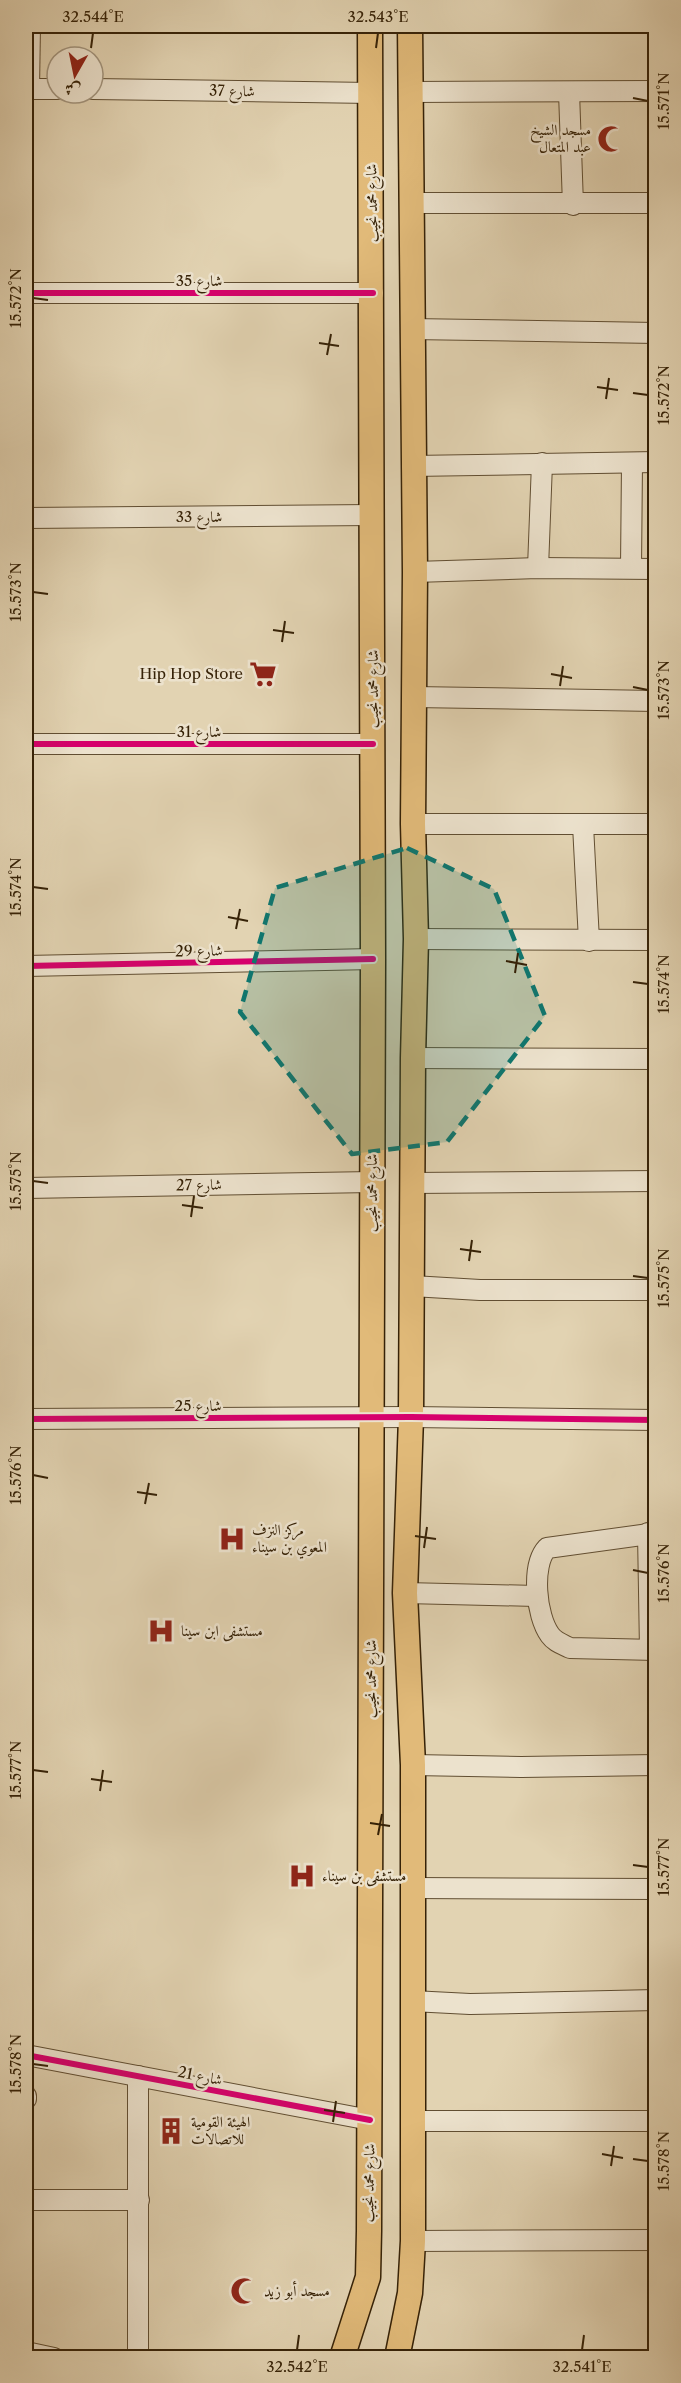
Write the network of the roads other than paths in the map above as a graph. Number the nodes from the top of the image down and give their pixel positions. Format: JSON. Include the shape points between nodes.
{"nodes":[{"id":1,"x":30,"y":26,"type":"edge"},
{"id":2,"x":370,"y":26,"type":"edge"},
{"id":3,"x":410,"y":26,"type":"edge"},
{"id":4,"x":27,"y":89,"type":"edge"},
{"id":5,"x":45,"y":89,"type":"edge"},
{"id":6,"x":105,"y":89,"type":"edge"},
{"id":7,"x":656,"y":91,"type":"edge"},
{"id":8,"x":411,"y":92,"type":"junction"},
{"id":9,"x":569,"y":92,"type":"junction"},
{"id":10,"x":370,"y":93,"type":"junction"},
{"id":11,"x":412,"y":203,"type":"junction"},
{"id":12,"x":656,"y":203,"type":"edge"},
{"id":13,"x":573,"y":205,"type":"junction"},
{"id":14,"x":26,"y":293,"type":"edge"},
{"id":15,"x":373,"y":293,"type":"junction"},
{"id":16,"x":411,"y":329,"type":"junction"},
{"id":17,"x":656,"y":333,"type":"edge"},
{"id":18,"x":656,"y":462,"type":"edge"},
{"id":19,"x":542,"y":463,"type":"junction"},
{"id":20,"x":632,"y":463,"type":"junction"},
{"id":21,"x":412,"y":466,"type":"junction"},
{"id":22,"x":372,"y":515,"type":"junction"},
{"id":23,"x":26,"y":518,"type":"edge"},
{"id":24,"x":538,"y":568,"type":"junction"},
{"id":25,"x":631,"y":568,"type":"junction"},
{"id":26,"x":656,"y":569,"type":"edge"},
{"id":27,"x":415,"y":572,"type":"junction"},
{"id":28,"x":414,"y":697,"type":"junction"},
{"id":29,"x":656,"y":701,"type":"edge"},
{"id":30,"x":26,"y":744,"type":"edge"},
{"id":31,"x":373,"y":744,"type":"junction"},
{"id":32,"x":656,"y":824,"type":"edge"},
{"id":33,"x":413,"y":825,"type":"junction"},
{"id":34,"x":583,"y":825,"type":"junction"},
{"id":35,"x":416,"y":939,"type":"junction"},
{"id":36,"x":656,"y":940,"type":"edge"},
{"id":37,"x":589,"y":941,"type":"junction"},
{"id":38,"x":373,"y":959,"type":"junction"},
{"id":39,"x":26,"y":966,"type":"edge"},
{"id":40,"x":412,"y":1058,"type":"junction"},
{"id":41,"x":656,"y":1059,"type":"edge"},
{"id":42,"x":656,"y":1181,"type":"edge"},
{"id":43,"x":372,"y":1182,"type":"junction"},
{"id":44,"x":412,"y":1183,"type":"junction"},
{"id":45,"x":26,"y":1188,"type":"edge"},
{"id":46,"x":411,"y":1286,"type":"junction"},
{"id":47,"x":656,"y":1290,"type":"edge"},
{"id":48,"x":411,"y":1417,"type":"junction"},
{"id":49,"x":371,"y":1418,"type":"junction"},
{"id":50,"x":26,"y":1419,"type":"edge"},
{"id":51,"x":656,"y":1420,"type":"edge"},
{"id":52,"x":652,"y":1533,"type":"edge"},
{"id":53,"x":405,"y":1593,"type":"junction"},
{"id":54,"x":536,"y":1596,"type":"junction"},
{"id":55,"x":653,"y":1650,"type":"edge"},
{"id":56,"x":413,"y":1765,"type":"junction"},
{"id":57,"x":656,"y":1765,"type":"edge"},
{"id":58,"x":413,"y":1888,"type":"junction"},
{"id":59,"x":656,"y":1889,"type":"edge"},
{"id":60,"x":656,"y":2000,"type":"edge"},
{"id":61,"x":412,"y":2001,"type":"junction"},
{"id":62,"x":26,"y":2055,"type":"edge"},
{"id":63,"x":138,"y":2076,"type":"junction"},
{"id":64,"x":370,"y":2120,"type":"junction"},
{"id":65,"x":413,"y":2121,"type":"junction"},
{"id":66,"x":656,"y":2121,"type":"edge"},
{"id":67,"x":26,"y":2200,"type":"edge"},
{"id":68,"x":139,"y":2200,"type":"junction"},
{"id":69,"x":656,"y":2240,"type":"edge"},
{"id":70,"x":413,"y":2241,"type":"junction"},
{"id":71,"x":26,"y":2352,"type":"edge"},
{"id":72,"x":54,"y":2358,"type":"edge"},
{"id":73,"x":138,"y":2358,"type":"edge"},
{"id":74,"x":342,"y":2358,"type":"edge"},
{"id":75,"x":398,"y":2358,"type":"edge"}],
"edges":[{"from":1,"to":4,"type":"street"},
{"from":2,"to":10,"type":"main road","name":"شارع محمد نجيب"},
{"from":3,"to":8,"type":"main road"},
{"from":4,"to":5,"type":"street"},
{"from":6,"to":10,"type":"street","name":"شارع 37"},
{"from":7,"to":9,"type":"street"},
{"from":8,"to":9,"type":"street"},
{"from":8,"to":11,"type":"main road"},
{"from":9,"to":13,"type":"street"},
{"from":10,"to":15,"type":"main road","name":"شارع محمد نجيب"},
{"from":11,"to":13,"type":"street"},
{"from":11,"to":16,"type":"main road"},
{"from":12,"to":13,"type":"street"},
{"from":14,"to":15,"type":"street","name":"شارع 35"},
{"from":15,"to":22,"type":"main road","name":"شارع محمد نجيب"},
{"from":16,"to":17,"type":"street"},
{"from":16,"to":21,"type":"main road"},
{"from":18,"to":20,"type":"street"},
{"from":19,"to":20,"type":"street"},
{"from":19,"to":21,"type":"street"},
{"from":19,"to":24,"type":"street"},
{"from":20,"to":25,"type":"street"},
{"from":21,"to":27,"type":"main road"},
{"from":22,"to":23,"type":"street","name":"شارع 33"},
{"from":22,"to":31,"type":"main road","name":"شارع محمد نجيب"},
{"from":24,"to":25,"type":"street"},
{"from":24,"to":27,"type":"street"},
{"from":25,"to":26,"type":"street"},
{"from":27,"to":28,"type":"main road"},
{"from":28,"to":29,"type":"street"},
{"from":28,"to":33,"type":"main road"},
{"from":30,"to":31,"type":"street","name":"شارع 31"},
{"from":31,"to":38,"type":"main road","name":"شارع محمد نجيب"},
{"from":32,"to":34,"type":"street"},
{"from":33,"to":34,"type":"street"},
{"from":33,"to":35,"type":"main road"},
{"from":34,"to":37,"type":"street"},
{"from":35,"to":37,"type":"street"},
{"from":35,"to":40,"type":"main road"},
{"from":36,"to":37,"type":"street"},
{"from":38,"to":39,"type":"street","name":"شارع 29"},
{"from":38,"to":43,"type":"main road","name":"شارع محمد نجيب"},
{"from":40,"to":41,"type":"street"},
{"from":40,"to":44,"type":"main road"},
{"from":42,"to":44,"type":"street"},
{"from":43,"to":45,"type":"street","name":"شارع 27"},
{"from":43,"to":49,"type":"main road","name":"شارع محمد نجيب"},
{"from":44,"to":46,"type":"main road"},
{"from":46,"to":47,"type":"street"},
{"from":46,"to":48,"type":"main road"},
{"from":48,"to":49,"type":"street","name":"شارع 25"},
{"from":48,"to":51,"type":"street"},
{"from":48,"to":53,"type":"main road"},
{"from":49,"to":50,"type":"street","name":"شارع 25"},
{"from":49,"to":64,"type":"main road","name":"شارع محمد نجيب"},
{"from":52,"to":54,"type":"street","via":[[547,1548],[542,1554]]},
{"from":52,"to":55,"type":"street"},
{"from":53,"to":54,"type":"street"},
{"from":53,"to":56,"type":"main road"},
{"from":54,"to":55,"type":"street","via":[[549,1633],[570,1648]]},
{"from":56,"to":57,"type":"street"},
{"from":56,"to":58,"type":"main road"},
{"from":58,"to":59,"type":"street"},
{"from":58,"to":61,"type":"main road"},
{"from":60,"to":61,"type":"street","via":[[471,2004]]},
{"from":61,"to":65,"type":"main road"},
{"from":62,"to":63,"type":"street","name":"شارع 21"},
{"from":63,"to":64,"type":"street","name":"شارع 21"},
{"from":63,"to":68,"type":"street"},
{"from":64,"to":74,"type":"main road","name":"شارع محمد نجيب","via":[[368,2277]]},
{"from":65,"to":66,"type":"street"},
{"from":65,"to":70,"type":"main road"},
{"from":67,"to":68,"type":"street"},
{"from":68,"to":73,"type":"street"},
{"from":69,"to":70,"type":"street"},
{"from":70,"to":75,"type":"main road","via":[[410,2293]]},
{"from":71,"to":72,"type":"street"}]}
